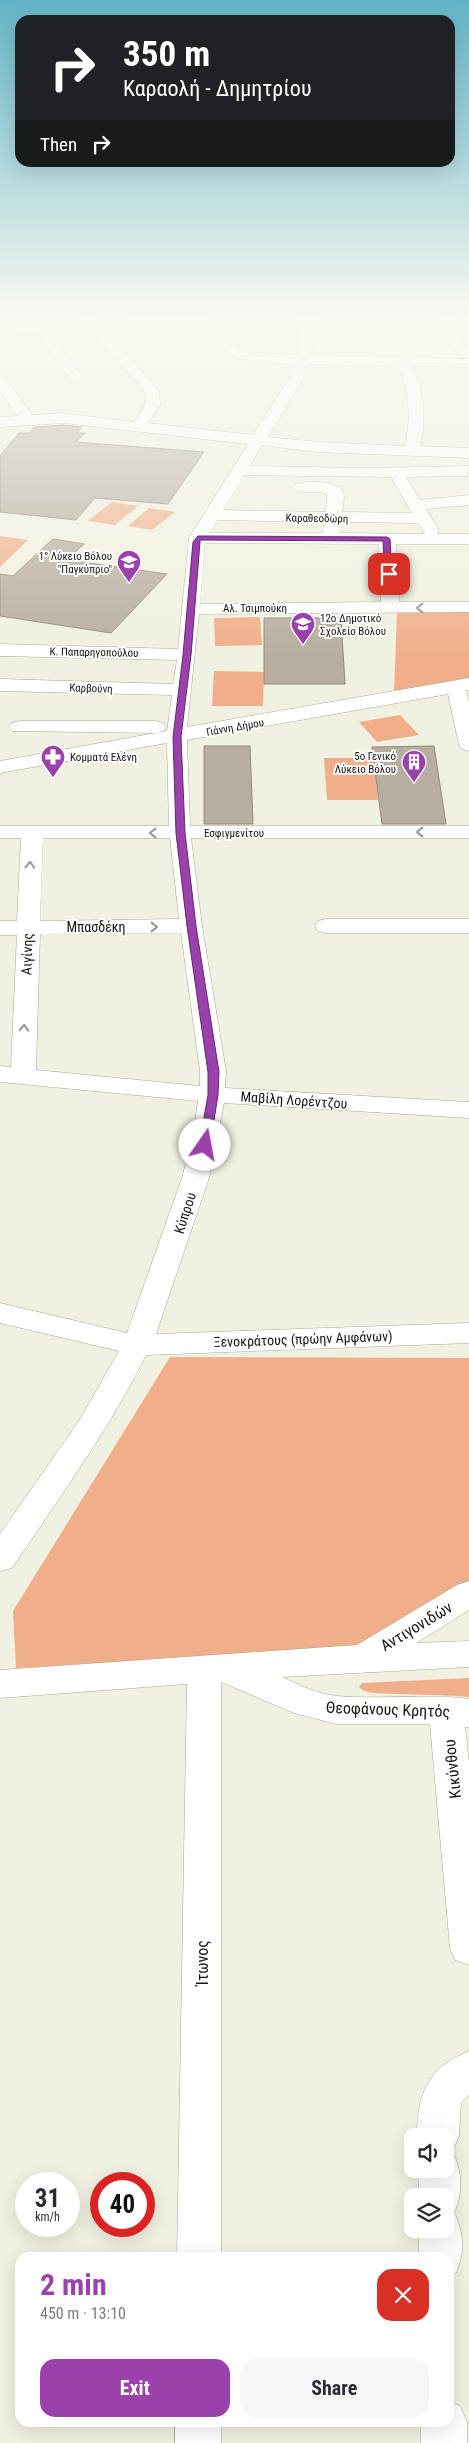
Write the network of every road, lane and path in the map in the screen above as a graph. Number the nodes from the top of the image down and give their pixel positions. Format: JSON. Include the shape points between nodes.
{"nodes":[{"id":1,"x":166,"y":429,"type":"edge"},
{"id":2,"x":272,"y":429,"type":"edge"},
{"id":3,"x":415,"y":429,"type":"edge"},
{"id":4,"x":267,"y":440,"type":"junction"},
{"id":5,"x":413,"y":445,"type":"junction"},
{"id":6,"x":468,"y":449,"type":"edge"},
{"id":7,"x":469,"y":472,"type":"edge"},
{"id":8,"x":396,"y":473,"type":"junction"},
{"id":9,"x":233,"y":477,"type":"junction"},
{"id":10,"x":469,"y":500,"type":"edge"},
{"id":11,"x":419,"y":511,"type":"junction"},
{"id":12,"x":211,"y":515,"type":"junction"},
{"id":13,"x":334,"y":518,"type":"junction"},
{"id":14,"x":198,"y":538,"type":"junction"},
{"id":15,"x":387,"y":539,"type":"junction"},
{"id":16,"x":437,"y":539,"type":"junction"},
{"id":17,"x":469,"y":539,"type":"edge"},
{"id":18,"x":329,"y":540,"type":"junction"},
{"id":19,"x":469,"y":607,"type":"edge"},
{"id":20,"x":390,"y":608,"type":"junction"},
{"id":21,"x":190,"y":609,"type":"junction"},
{"id":22,"x":0,"y":650,"type":"edge"},
{"id":23,"x":187,"y":655,"type":"junction"},
{"id":24,"x":0,"y":685,"type":"edge"},
{"id":25,"x":463,"y":686,"type":"edge"},
{"id":26,"x":182,"y":690,"type":"junction"},
{"id":27,"x":19,"y":727,"type":"dead end"},
{"id":28,"x":177,"y":732,"type":"junction"},
{"id":29,"x":469,"y":742,"type":"edge"},
{"id":30,"x":0,"y":767,"type":"edge"},
{"id":31,"x":0,"y":832,"type":"edge"},
{"id":32,"x":32,"y":832,"type":"junction"},
{"id":33,"x":469,"y":832,"type":"edge"},
{"id":34,"x":180,"y":833,"type":"junction"},
{"id":35,"x":191,"y":926,"type":"junction"},
{"id":36,"x":326,"y":926,"type":"dead end"},
{"id":37,"x":469,"y":926,"type":"edge"},
{"id":38,"x":0,"y":928,"type":"edge"},
{"id":39,"x":28,"y":928,"type":"junction"},
{"id":40,"x":11,"y":1075,"type":"edge"},
{"id":41,"x":213,"y":1095,"type":"junction"},
{"id":42,"x":469,"y":1110,"type":"edge"},
{"id":43,"x":0,"y":1313,"type":"edge"},
{"id":44,"x":469,"y":1333,"type":"edge"},
{"id":45,"x":137,"y":1345,"type":"junction"},
{"id":46,"x":0,"y":1559,"type":"edge"},
{"id":47,"x":469,"y":1594,"type":"edge"},
{"id":48,"x":469,"y":1654,"type":"edge"},
{"id":49,"x":364,"y":1658,"type":"junction"},
{"id":50,"x":215,"y":1669,"type":"junction"},
{"id":51,"x":0,"y":1684,"type":"edge"},
{"id":52,"x":457,"y":1711,"type":"edge"},
{"id":53,"x":469,"y":1948,"type":"edge"},
{"id":54,"x":469,"y":2070,"type":"edge"},
{"id":55,"x":438,"y":2128,"type":"edge"},
{"id":56,"x":440,"y":2238,"type":"edge"},
{"id":57,"x":200,"y":2252,"type":"edge"},
{"id":58,"x":441,"y":2252,"type":"edge"},
{"id":59,"x":198,"y":2427,"type":"edge"},
{"id":60,"x":444,"y":2427,"type":"edge"},
{"id":61,"x":198,"y":2443,"type":"edge"},
{"id":62,"x":444,"y":2443,"type":"edge"}],
"edges":[{"from":1,"to":4,"type":"street"},
{"from":2,"to":4,"type":"street","name":"Κύπρου"},
{"from":3,"to":5,"type":"street"},
{"from":4,"to":5,"type":"street"},
{"from":4,"to":9,"type":"street","name":"Κύπρου"},
{"from":5,"to":6,"type":"street"},
{"from":6,"to":7,"type":"street"},
{"from":7,"to":8,"type":"street"},
{"from":8,"to":9,"type":"street"},
{"from":8,"to":11,"type":"street"},
{"from":9,"to":12,"type":"street","name":"Κύπρου"},
{"from":9,"to":13,"type":"street","via":[[330,488],[335,492]]},
{"from":10,"to":11,"type":"street","name":"Καραθεοδώρη"},
{"from":11,"to":13,"type":"street","name":"Καραθεοδώρη"},
{"from":11,"to":16,"type":"street"},
{"from":12,"to":13,"type":"street","name":"Καραθεοδώρη"},
{"from":12,"to":14,"type":"street","name":"Κύπρου"},
{"from":13,"to":18,"type":"street"},
{"from":14,"to":18,"type":"street"},
{"from":14,"to":21,"type":"street","name":"Κύπρου"},
{"from":15,"to":16,"type":"street"},
{"from":15,"to":18,"type":"street"},
{"from":15,"to":20,"type":"street"},
{"from":16,"to":17,"type":"street"},
{"from":19,"to":20,"type":"street","name":"Αλ. Τσιμπούκη","one_way":true},
{"from":20,"to":21,"type":"street","name":"Αλ. Τσιμπούκη"},
{"from":21,"to":23,"type":"street","name":"Κύπρου"},
{"from":22,"to":23,"type":"street","name":"Κ. Παπαρηγοπούλου"},
{"from":23,"to":26,"type":"street","name":"Κύπρου"},
{"from":24,"to":26,"type":"street","name":"Καρβούνη"},
{"from":25,"to":28,"type":"street","name":"Γιάννη Δήμου"},
{"from":25,"to":29,"type":"street"},
{"from":26,"to":28,"type":"street","name":"Κύπρου"},
{"from":27,"to":28,"type":"street"},
{"from":28,"to":30,"type":"street","name":"Γιάννη Δήμου"},
{"from":28,"to":34,"type":"street","name":"Κύπρου"},
{"from":31,"to":32,"type":"street","name":"Εσφιγμενίτου"},
{"from":34,"to":32,"type":"street","name":"Εσφιγμενίτου","one_way":true},
{"from":39,"to":32,"type":"street","name":"Αιγίνης","one_way":true},
{"from":33,"to":34,"type":"street","name":"Εσφιγμενίτου","one_way":true},
{"from":34,"to":35,"type":"street","name":"Κύπρου"},
{"from":39,"to":35,"type":"street","name":"Μπασδέκη","one_way":true},
{"from":35,"to":41,"type":"street","name":"Κύπρου","via":[[211,1046]]},
{"from":36,"to":37,"type":"street"},
{"from":38,"to":39,"type":"street","name":"Μπασδέκη"},
{"from":40,"to":39,"type":"street","name":"Αιγίνης","one_way":true},
{"from":40,"to":41,"type":"street","name":"Μαβίλη Λορέντζου"},
{"from":41,"to":42,"type":"street","name":"Μαβίλη Λορέντζου"},
{"from":41,"to":45,"type":"street","name":"Κύπρου","via":[[208,1133],[194,1185]]},
{"from":43,"to":45,"type":"street","name":"Ξενοκράτους (πρώην Αμφάνων)"},
{"from":44,"to":45,"type":"street","name":"Ξενοκράτους (πρώην Αμφάνων)"},
{"from":45,"to":46,"type":"street","name":"Κύπρου","via":[[80,1444]]},
{"from":47,"to":49,"type":"street","name":"Αντιγονιδών"},
{"from":48,"to":49,"type":"street","name":"Θεοφάνους Κρητός"},
{"from":49,"to":50,"type":"street","name":"Θεοφάνους Κρητός"},
{"from":50,"to":51,"type":"street","name":"Θεοφάνους Κρητός"},
{"from":50,"to":52,"type":"street","name":"Θεοφάνους Κρητός","via":[[292,1698],[336,1710]]},
{"from":50,"to":57,"type":"street","name":"Ίτωνος"},
{"from":52,"to":53,"type":"street","name":"Κικύνθου"},
{"from":54,"to":55,"type":"street","via":[[446,2087],[440,2103]]},
{"from":56,"to":58,"type":"street"},
{"from":59,"to":61,"type":"street"},
{"from":60,"to":62,"type":"street"}]}
